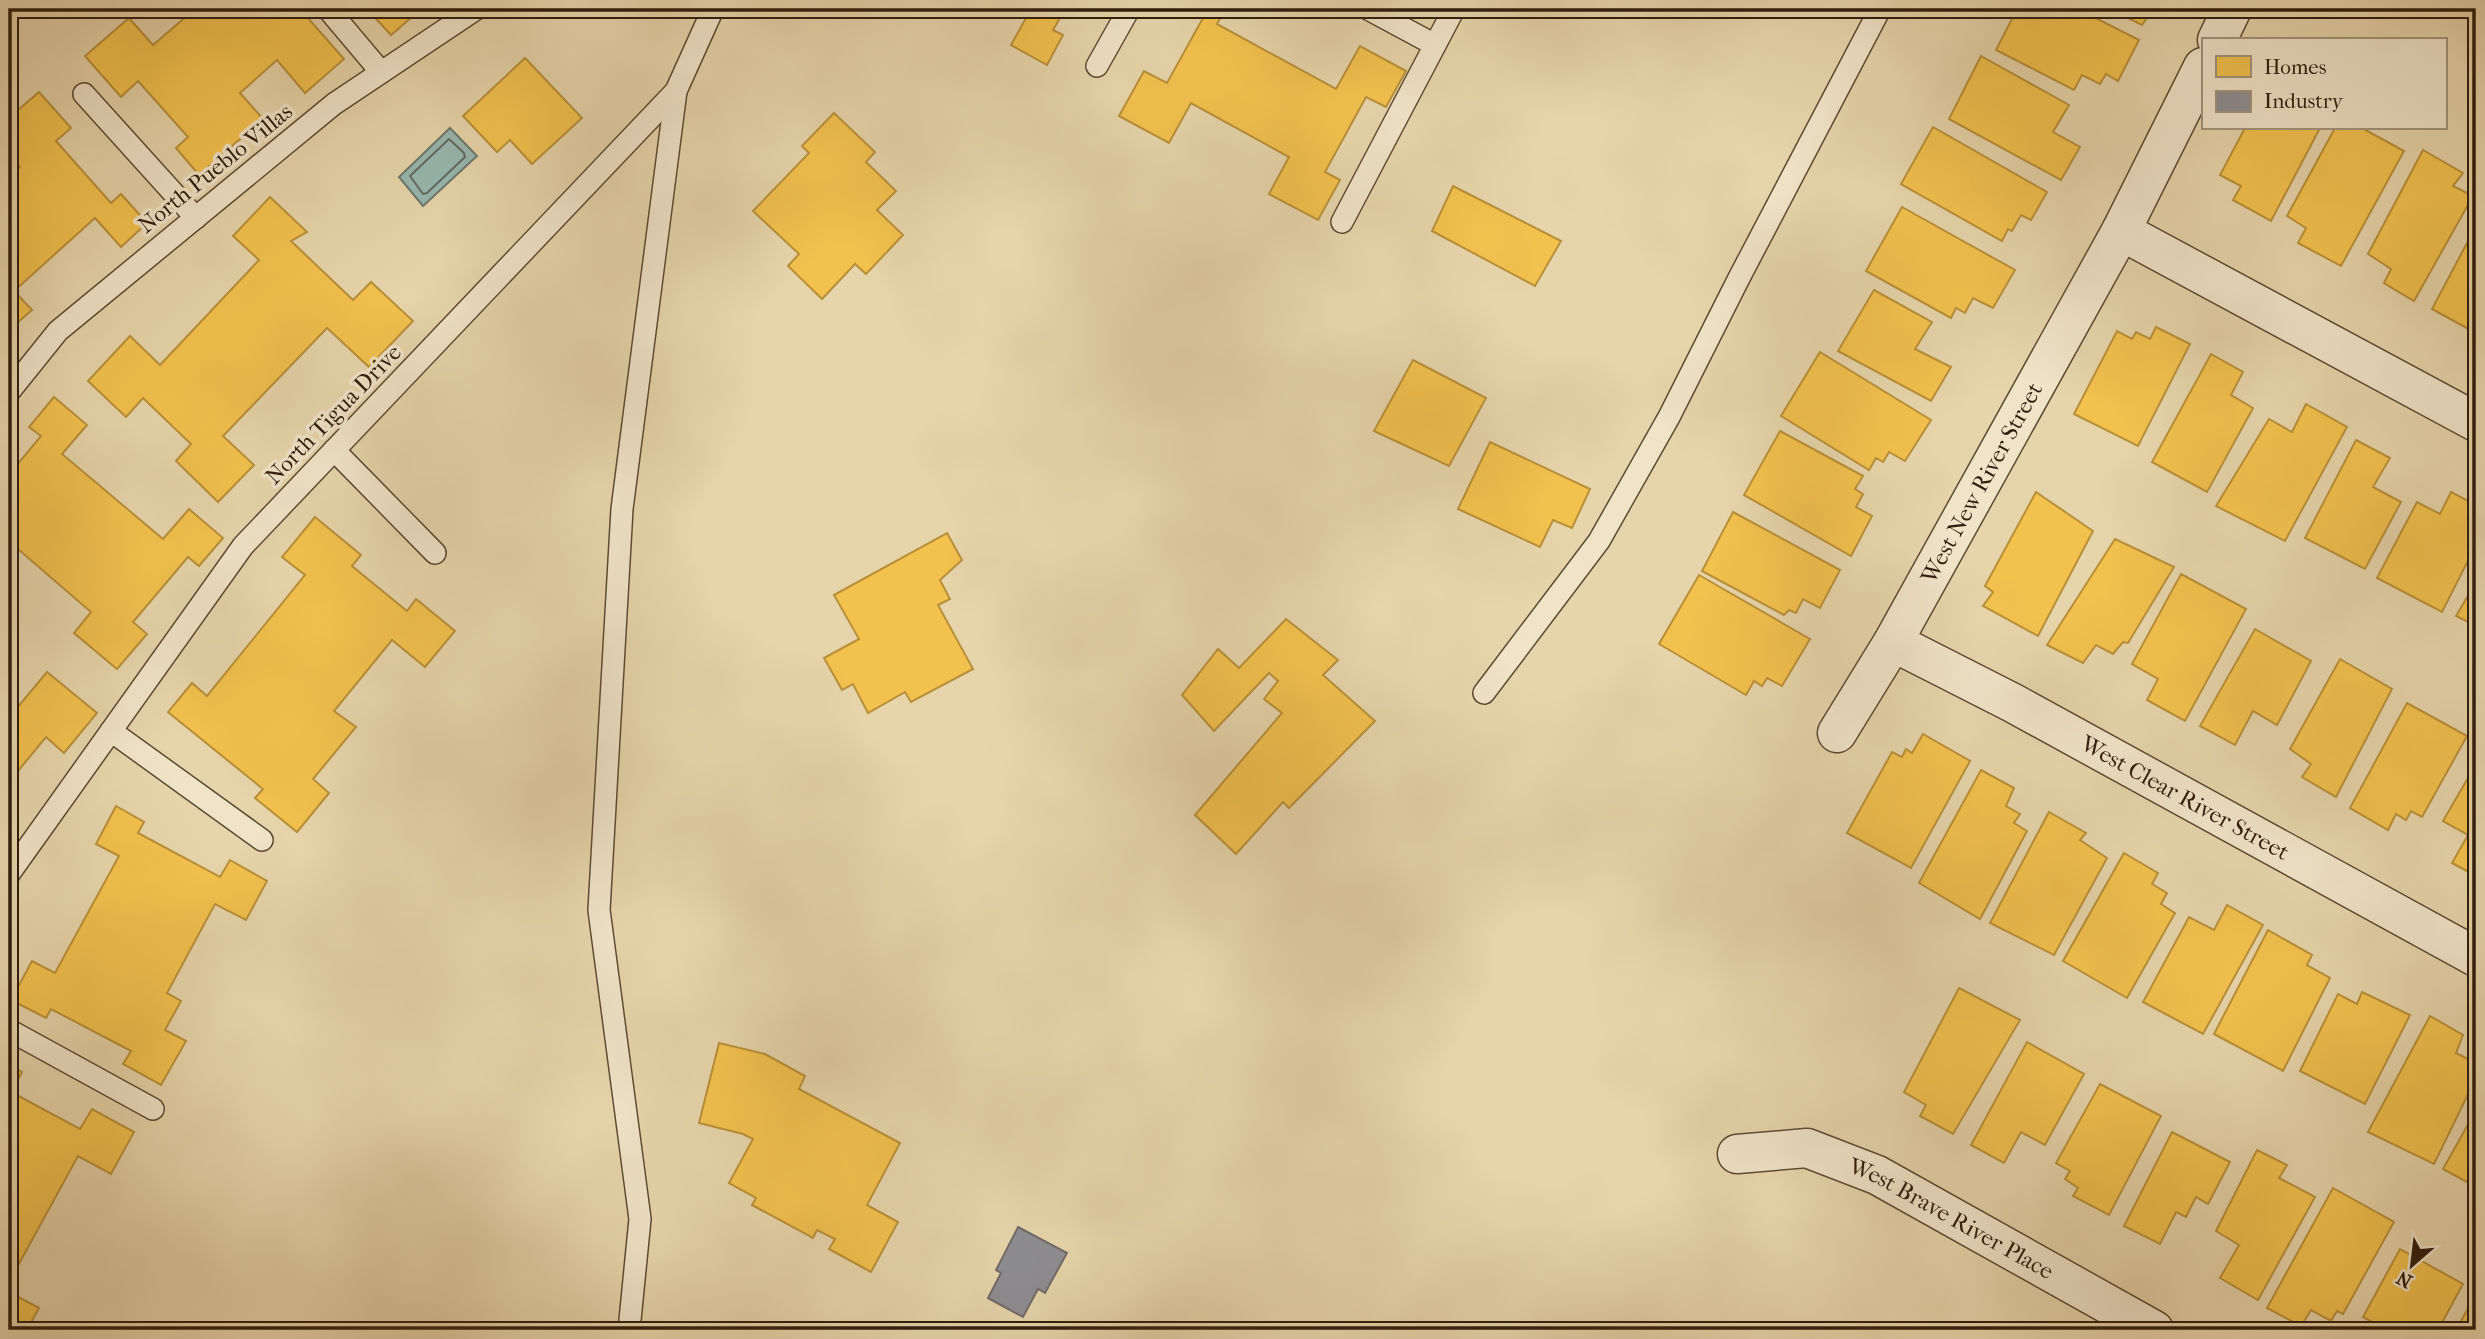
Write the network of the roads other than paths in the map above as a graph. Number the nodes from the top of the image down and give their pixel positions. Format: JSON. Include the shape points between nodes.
{"nodes":[{"id":1,"x":328,"y":9,"type":"edge"},
{"id":2,"x":476,"y":9,"type":"edge"},
{"id":3,"x":713,"y":9,"type":"edge"},
{"id":4,"x":1129,"y":9,"type":"edge"},
{"id":5,"x":1368,"y":9,"type":"edge"},
{"id":6,"x":1454,"y":9,"type":"edge"},
{"id":7,"x":1880,"y":9,"type":"edge"},
{"id":8,"x":2232,"y":9,"type":"edge"},
{"id":9,"x":2218,"y":38,"type":"edge"},
{"id":10,"x":1435,"y":45,"type":"junction"},
{"id":11,"x":1097,"y":66,"type":"dead end"},
{"id":12,"x":2202,"y":69,"type":"edge"},
{"id":13,"x":381,"y":72,"type":"junction"},
{"id":14,"x":676,"y":90,"type":"junction"},
{"id":15,"x":84,"y":94,"type":"dead end"},
{"id":16,"x":196,"y":218,"type":"junction"},
{"id":17,"x":1342,"y":222,"type":"dead end"},
{"id":18,"x":2121,"y":230,"type":"junction"},
{"id":19,"x":9,"y":392,"type":"edge"},
{"id":20,"x":2476,"y":422,"type":"edge"},
{"id":21,"x":334,"y":450,"type":"junction"},
{"id":22,"x":435,"y":553,"type":"dead end"},
{"id":23,"x":1893,"y":642,"type":"junction"},
{"id":24,"x":1484,"y":693,"type":"dead end"},
{"id":25,"x":111,"y":731,"type":"junction"},
{"id":26,"x":1837,"y":733,"type":"dead end"},
{"id":27,"x":262,"y":840,"type":"dead end"},
{"id":28,"x":9,"y":874,"type":"edge"},
{"id":29,"x":2476,"y":957,"type":"edge"},
{"id":30,"x":9,"y":1030,"type":"edge"},
{"id":31,"x":153,"y":1109,"type":"dead end"},
{"id":32,"x":1737,"y":1154,"type":"dead end"},
{"id":33,"x":629,"y":1330,"type":"edge"},
{"id":34,"x":2154,"y":1330,"type":"edge"}],
"edges":[{"from":1,"to":13,"type":"lane"},
{"from":2,"to":13,"type":"lane","name":"North Pueblo Villas"},
{"from":3,"to":14,"type":"lane","name":"North Tigua Drive"},
{"from":4,"to":11,"type":"lane"},
{"from":5,"to":10,"type":"lane"},
{"from":6,"to":10,"type":"lane"},
{"from":7,"to":24,"type":"lane","via":[[1669,417],[1599,541]]},
{"from":8,"to":9,"type":"street"},
{"from":10,"to":17,"type":"lane"},
{"from":12,"to":18,"type":"street","name":"West New River Street"},
{"from":13,"to":16,"type":"lane","name":"North Pueblo Villas","via":[[334,104]]},
{"from":14,"to":21,"type":"lane","name":"North Tigua Drive"},
{"from":14,"to":33,"type":"lane","via":[[622,509],[600,910],[640,1219]]},
{"from":15,"to":16,"type":"lane"},
{"from":16,"to":19,"type":"lane","name":"North Pueblo Villas","via":[[58,331]]},
{"from":18,"to":20,"type":"street"},
{"from":18,"to":23,"type":"street","name":"West New River Street"},
{"from":21,"to":22,"type":"lane"},
{"from":21,"to":25,"type":"lane","name":"North Tigua Drive","via":[[243,546]]},
{"from":23,"to":26,"type":"street","name":"West New River Street"},
{"from":23,"to":29,"type":"street","name":"West Clear River Street"},
{"from":25,"to":27,"type":"lane"},
{"from":25,"to":28,"type":"lane","name":"North Tigua Drive"},
{"from":30,"to":31,"type":"lane"},
{"from":32,"to":34,"type":"street","name":"West Brave River Place","via":[[1807,1148],[1877,1175]]}]}
